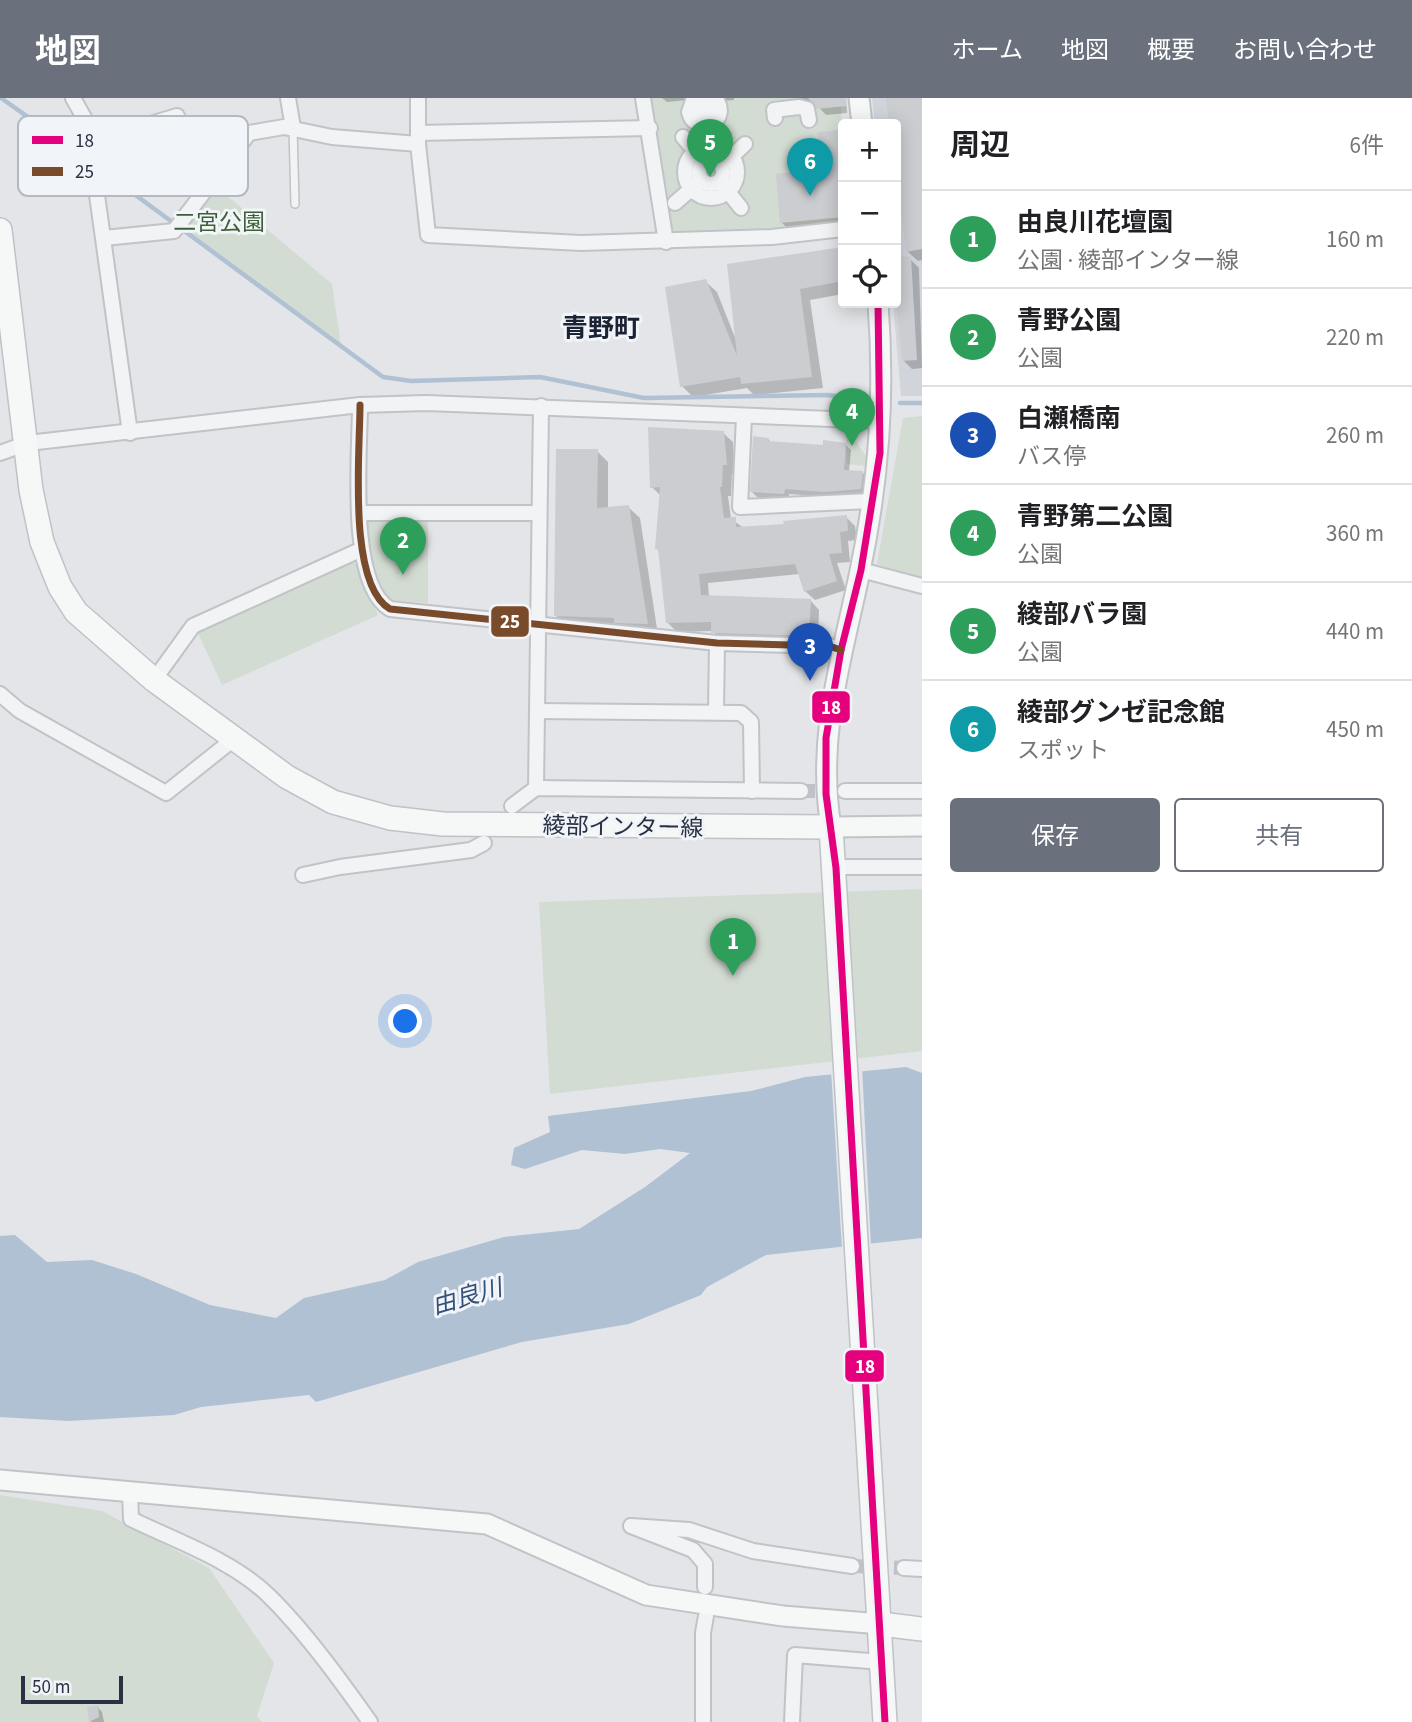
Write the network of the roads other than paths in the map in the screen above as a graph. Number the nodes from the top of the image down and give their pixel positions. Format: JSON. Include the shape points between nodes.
{"nodes":[{"id":1,"x":73,"y":98,"type":"edge"},
{"id":2,"x":288,"y":98,"type":"edge"},
{"id":3,"x":418,"y":98,"type":"edge"},
{"id":4,"x":643,"y":98,"type":"edge"},
{"id":5,"x":859,"y":98,"type":"edge"},
{"id":6,"x":83,"y":116,"type":"edge"},
{"id":7,"x":775,"y":118,"type":"dead end"},
{"id":8,"x":861,"y":119,"type":"edge"},
{"id":9,"x":809,"y":120,"type":"dead end"},
{"id":10,"x":293,"y":128,"type":"junction"},
{"id":11,"x":650,"y":128,"type":"junction"},
{"id":12,"x":248,"y":134,"type":"edge"},
{"id":13,"x":683,"y":137,"type":"dead end"},
{"id":14,"x":418,"y":138,"type":"junction"},
{"id":15,"x":744,"y":144,"type":"dead end"},
{"id":16,"x":700,"y":157,"type":"junction"},
{"id":17,"x":725,"y":174,"type":"junction"},
{"id":18,"x":697,"y":184,"type":"junction"},
{"id":19,"x":98,"y":196,"type":"edge"},
{"id":20,"x":199,"y":196,"type":"edge"},
{"id":21,"x":676,"y":203,"type":"dead end"},
{"id":22,"x":295,"y":204,"type":"dead end"},
{"id":23,"x":741,"y":208,"type":"dead end"},
{"id":24,"x":0,"y":230,"type":"edge"},
{"id":25,"x":838,"y":230,"type":"edge"},
{"id":26,"x":104,"y":238,"type":"junction"},
{"id":27,"x":666,"y":242,"type":"junction"},
{"id":28,"x":878,"y":308,"type":"edge"},
{"id":29,"x":360,"y":405,"type":"junction"},
{"id":30,"x":541,"y":406,"type":"junction"},
{"id":31,"x":744,"y":415,"type":"junction"},
{"id":32,"x":882,"y":421,"type":"junction"},
{"id":33,"x":130,"y":433,"type":"junction"},
{"id":34,"x":28,"y":443,"type":"junction"},
{"id":35,"x":0,"y":453,"type":"edge"},
{"id":36,"x":870,"y":501,"type":"junction"},
{"id":37,"x":359,"y":513,"type":"junction"},
{"id":38,"x":538,"y":513,"type":"junction"},
{"id":39,"x":360,"y":550,"type":"junction"},
{"id":40,"x":860,"y":570,"type":"junction"},
{"id":41,"x":922,"y":586,"type":"edge"},
{"id":42,"x":539,"y":622,"type":"junction"},
{"id":43,"x":717,"y":643,"type":"junction"},
{"id":44,"x":841,"y":650,"type":"junction"},
{"id":45,"x":154,"y":680,"type":"junction"},
{"id":46,"x":0,"y":694,"type":"edge"},
{"id":47,"x":537,"y":711,"type":"junction"},
{"id":48,"x":716,"y":711,"type":"junction"},
{"id":49,"x":235,"y":738,"type":"junction"},
{"id":50,"x":536,"y":788,"type":"junction"},
{"id":51,"x":801,"y":791,"type":"tunnel mouth"},
{"id":52,"x":845,"y":791,"type":"tunnel mouth"},
{"id":53,"x":922,"y":791,"type":"edge"},
{"id":54,"x":752,"y":792,"type":"junction"},
{"id":55,"x":512,"y":807,"type":"dead end"},
{"id":56,"x":922,"y":826,"type":"edge"},
{"id":57,"x":831,"y":827,"type":"junction"},
{"id":58,"x":484,"y":843,"type":"dead end"},
{"id":59,"x":922,"y":867,"type":"edge"},
{"id":60,"x":841,"y":873,"type":"junction"},
{"id":61,"x":303,"y":876,"type":"dead end"},
{"id":62,"x":0,"y":1480,"type":"edge"},
{"id":63,"x":130,"y":1493,"type":"junction"},
{"id":64,"x":852,"y":1566,"type":"tunnel mouth"},
{"id":65,"x":904,"y":1568,"type":"tunnel mouth"},
{"id":66,"x":922,"y":1569,"type":"edge"},
{"id":67,"x":705,"y":1587,"type":"dead end"},
{"id":68,"x":706,"y":1615,"type":"dead end"},
{"id":69,"x":881,"y":1624,"type":"junction"},
{"id":70,"x":922,"y":1629,"type":"edge"},
{"id":71,"x":869,"y":1661,"type":"dead end"},
{"id":72,"x":370,"y":1722,"type":"edge"},
{"id":73,"x":703,"y":1722,"type":"edge"},
{"id":74,"x":792,"y":1722,"type":"edge"},
{"id":75,"x":886,"y":1722,"type":"edge"}],
"edges":[{"from":1,"to":6,"type":"street"},
{"from":2,"to":10,"type":"street"},
{"from":3,"to":14,"type":"street"},
{"from":4,"to":11,"type":"street"},
{"from":5,"to":8,"type":"street"},
{"from":7,"to":9,"type":"street","via":[[774,110],[799,107],[807,109]]},
{"from":10,"to":12,"type":"street"},
{"from":10,"to":14,"type":"street","via":[[332,137]]},
{"from":10,"to":22,"type":"lane"},
{"from":11,"to":14,"type":"street"},
{"from":11,"to":27,"type":"street"},
{"from":13,"to":16,"type":"street"},
{"from":14,"to":27,"type":"street","via":[[428,235]]},
{"from":15,"to":17,"type":"street"},
{"from":16,"to":17,"type":"street","via":[[714,146]]},
{"from":16,"to":18,"type":"street","via":[[685,171]]},
{"from":17,"to":18,"type":"street","via":[[712,198]]},
{"from":17,"to":23,"type":"street"},
{"from":18,"to":21,"type":"street"},
{"from":19,"to":26,"type":"street"},
{"from":20,"to":26,"type":"street","via":[[174,231]]},
{"from":24,"to":34,"type":"main road","name":"綾部インター線"},
{"from":25,"to":27,"type":"street"},
{"from":26,"to":33,"type":"street"},
{"from":28,"to":32,"type":"street"},
{"from":29,"to":30,"type":"street"},
{"from":29,"to":33,"type":"street"},
{"from":29,"to":37,"type":"street"},
{"from":30,"to":31,"type":"street"},
{"from":30,"to":38,"type":"street"},
{"from":31,"to":32,"type":"street"},
{"from":31,"to":36,"type":"street","via":[[740,507]]},
{"from":32,"to":36,"type":"street"},
{"from":33,"to":34,"type":"street"},
{"from":34,"to":35,"type":"street"},
{"from":34,"to":45,"type":"main road","name":"綾部インター線","via":[[41,542],[61,587],[76,612]]},
{"from":36,"to":40,"type":"street"},
{"from":37,"to":38,"type":"street"},
{"from":37,"to":39,"type":"street"},
{"from":38,"to":42,"type":"street"},
{"from":39,"to":42,"type":"street","via":[[380,603],[390,610]]},
{"from":39,"to":45,"type":"street","via":[[194,626]]},
{"from":40,"to":41,"type":"street"},
{"from":40,"to":44,"type":"street"},
{"from":42,"to":43,"type":"street"},
{"from":42,"to":47,"type":"street"},
{"from":43,"to":44,"type":"street"},
{"from":43,"to":48,"type":"street"},
{"from":44,"to":57,"type":"street","via":[[826,738]]},
{"from":45,"to":49,"type":"main road","name":"綾部インター線"},
{"from":46,"to":49,"type":"street","via":[[20,711],[166,793]]},
{"from":47,"to":48,"type":"street"},
{"from":47,"to":50,"type":"street"},
{"from":48,"to":54,"type":"street","via":[[741,713],[751,722]]},
{"from":49,"to":57,"type":"main road","name":"綾部インター線","via":[[287,777],[333,802],[390,818],[443,824]]},
{"from":50,"to":54,"type":"street"},
{"from":50,"to":55,"type":"street"},
{"from":51,"to":54,"type":"street"},
{"from":52,"to":53,"type":"street"},
{"from":56,"to":57,"type":"street"},
{"from":57,"to":60,"type":"main road"},
{"from":58,"to":61,"type":"street","via":[[471,850]]},
{"from":59,"to":60,"type":"street"},
{"from":60,"to":69,"type":"main road"},
{"from":62,"to":63,"type":"street"},
{"from":63,"to":69,"type":"street","via":[[487,1524],[646,1595],[783,1616]]},
{"from":63,"to":72,"type":"street","via":[[131,1519],[236,1572],[268,1595]]},
{"from":64,"to":67,"type":"street","via":[[753,1551],[689,1530],[631,1526],[693,1550],[705,1564]]},
{"from":65,"to":66,"type":"street"},
{"from":68,"to":73,"type":"street"},
{"from":69,"to":70,"type":"main road"},
{"from":69,"to":75,"type":"main road"},
{"from":71,"to":74,"type":"street","via":[[794,1655]]}]}
